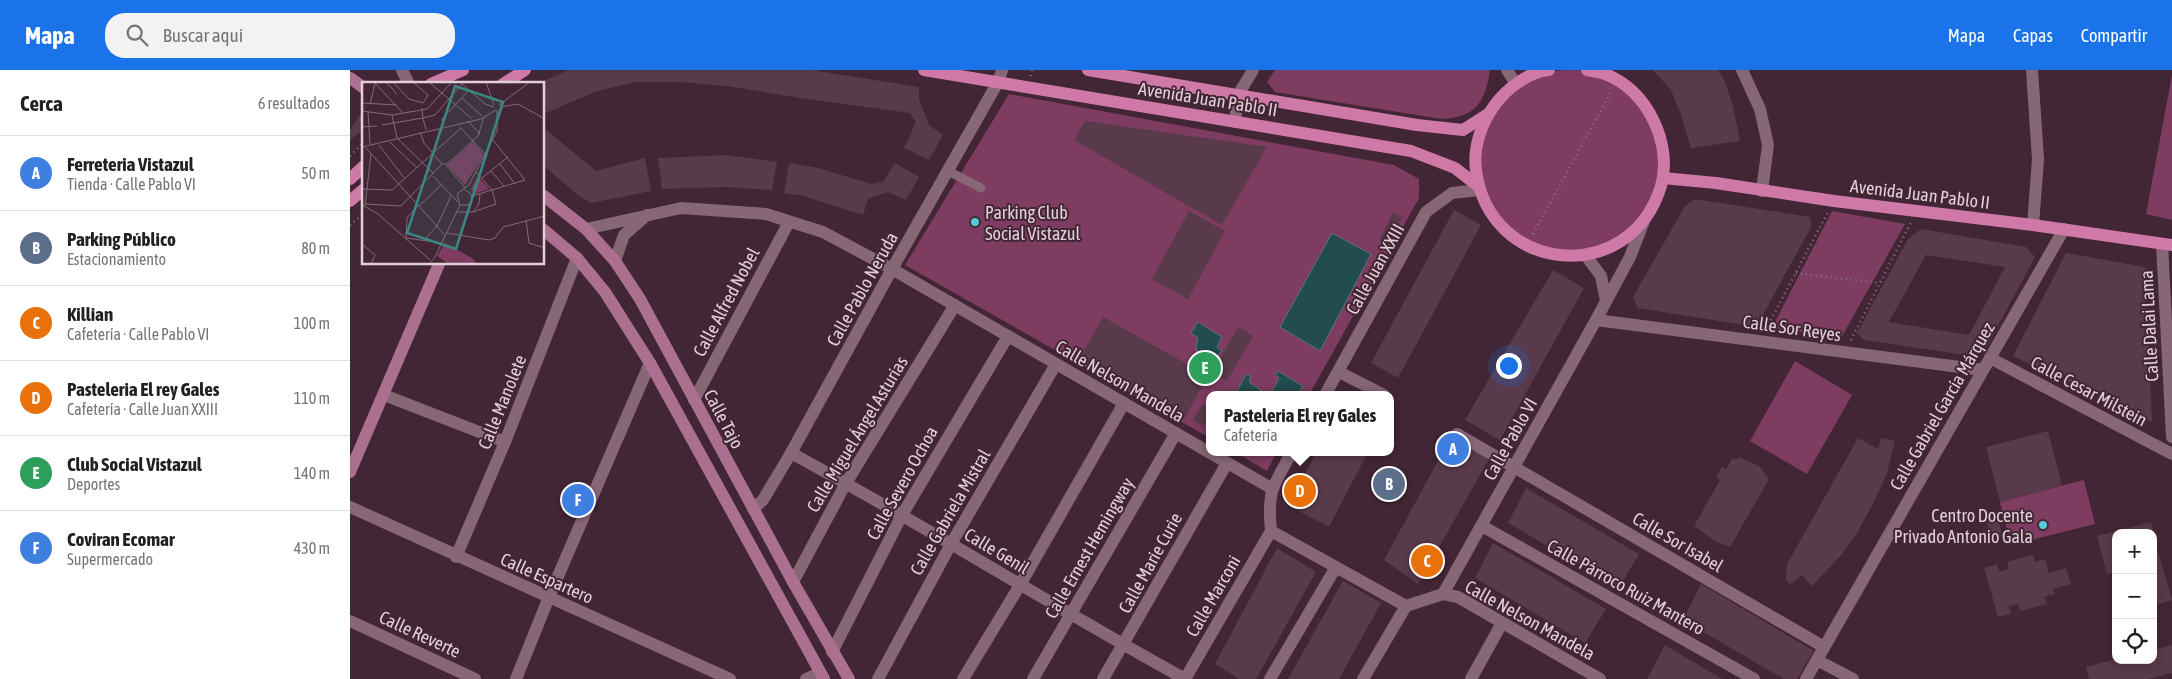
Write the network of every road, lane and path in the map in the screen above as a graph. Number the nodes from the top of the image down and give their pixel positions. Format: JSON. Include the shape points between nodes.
{"nodes":[{"id":1,"x":402,"y":70,"type":"edge"},
{"id":2,"x":463,"y":70,"type":"edge"},
{"id":3,"x":525,"y":70,"type":"edge"},
{"id":4,"x":924,"y":70,"type":"edge"},
{"id":5,"x":1088,"y":70,"type":"edge"},
{"id":6,"x":1253,"y":70,"type":"edge"},
{"id":7,"x":1507,"y":70,"type":"edge"},
{"id":8,"x":1550,"y":70,"type":"edge"},
{"id":9,"x":1587,"y":70,"type":"edge"},
{"id":10,"x":1742,"y":70,"type":"edge"},
{"id":11,"x":2032,"y":70,"type":"edge"},
{"id":12,"x":1000,"y":76,"type":"edge"},
{"id":13,"x":350,"y":78,"type":"edge"},
{"id":14,"x":1616,"y":81,"type":"junction"},
{"id":15,"x":408,"y":82,"type":"edge"},
{"id":16,"x":436,"y":82,"type":"edge"},
{"id":17,"x":506,"y":82,"type":"edge"},
{"id":18,"x":1516,"y":84,"type":"junction"},
{"id":19,"x":362,"y":87,"type":"edge"},
{"id":20,"x":1238,"y":94,"type":"junction"},
{"id":21,"x":1488,"y":114,"type":"junction"},
{"id":22,"x":1235,"y":122,"type":"junction"},
{"id":23,"x":362,"y":144,"type":"edge"},
{"id":24,"x":350,"y":156,"type":"edge"},
{"id":25,"x":362,"y":168,"type":"edge"},
{"id":26,"x":948,"y":171,"type":"junction"},
{"id":27,"x":350,"y":178,"type":"edge"},
{"id":28,"x":1663,"y":178,"type":"junction"},
{"id":29,"x":980,"y":188,"type":"dead end"},
{"id":30,"x":1479,"y":188,"type":"junction"},
{"id":31,"x":362,"y":191,"type":"edge"},
{"id":32,"x":1762,"y":191,"type":"junction"},
{"id":33,"x":545,"y":197,"type":"edge"},
{"id":34,"x":350,"y":200,"type":"edge"},
{"id":35,"x":1834,"y":201,"type":"junction"},
{"id":36,"x":1917,"y":211,"type":"junction"},
{"id":37,"x":362,"y":215,"type":"edge"},
{"id":38,"x":647,"y":215,"type":"junction"},
{"id":39,"x":1644,"y":221,"type":"junction"},
{"id":40,"x":789,"y":222,"type":"junction"},
{"id":41,"x":350,"y":225,"type":"edge"},
{"id":42,"x":2033,"y":225,"type":"junction"},
{"id":43,"x":586,"y":229,"type":"junction"},
{"id":44,"x":2064,"y":229,"type":"junction"},
{"id":45,"x":545,"y":231,"type":"edge"},
{"id":46,"x":2167,"y":245,"type":"edge"},
{"id":47,"x":1526,"y":246,"type":"junction"},
{"id":48,"x":1586,"y":256,"type":"junction"},
{"id":49,"x":577,"y":258,"type":"junction"},
{"id":50,"x":616,"y":261,"type":"junction"},
{"id":51,"x":439,"y":265,"type":"edge"},
{"id":52,"x":892,"y":269,"type":"junction"},
{"id":53,"x":1796,"y":273,"type":"junction"},
{"id":54,"x":1880,"y":283,"type":"junction"},
{"id":55,"x":1606,"y":301,"type":"junction"},
{"id":56,"x":955,"y":305,"type":"junction"},
{"id":57,"x":1596,"y":320,"type":"junction"},
{"id":58,"x":1008,"y":336,"type":"junction"},
{"id":59,"x":1759,"y":341,"type":"junction"},
{"id":60,"x":1844,"y":352,"type":"junction"},
{"id":61,"x":1990,"y":358,"type":"junction"},
{"id":62,"x":650,"y":363,"type":"junction"},
{"id":63,"x":1056,"y":364,"type":"junction"},
{"id":64,"x":1983,"y":370,"type":"junction"},
{"id":65,"x":1339,"y":372,"type":"junction"},
{"id":66,"x":1327,"y":391,"type":"edge"},
{"id":67,"x":1376,"y":391,"type":"edge"},
{"id":68,"x":384,"y":395,"type":"junction"},
{"id":69,"x":694,"y":400,"type":"junction"},
{"id":70,"x":1124,"y":403,"type":"junction"},
{"id":71,"x":1176,"y":433,"type":"junction"},
{"id":72,"x":1457,"y":434,"type":"dead end"},
{"id":73,"x":2172,"y":437,"type":"edge"},
{"id":74,"x":505,"y":442,"type":"junction"},
{"id":75,"x":1206,"y":451,"type":"edge"},
{"id":76,"x":791,"y":453,"type":"junction"},
{"id":77,"x":2172,"y":454,"type":"edge"},
{"id":78,"x":1215,"y":456,"type":"edge"},
{"id":79,"x":1290,"y":456,"type":"edge"},
{"id":80,"x":1227,"y":463,"type":"junction"},
{"id":81,"x":1514,"y":468,"type":"junction"},
{"id":82,"x":350,"y":472,"type":"edge"},
{"id":83,"x":846,"y":483,"type":"junction"},
{"id":84,"x":1271,"y":488,"type":"junction"},
{"id":85,"x":350,"y":507,"type":"edge"},
{"id":86,"x":752,"y":509,"type":"junction"},
{"id":87,"x":902,"y":515,"type":"junction"},
{"id":88,"x":1482,"y":526,"type":"junction"},
{"id":89,"x":1271,"y":531,"type":"junction"},
{"id":90,"x":951,"y":544,"type":"junction"},
{"id":91,"x":456,"y":557,"type":"junction"},
{"id":92,"x":1336,"y":567,"type":"junction"},
{"id":93,"x":793,"y":582,"type":"junction"},
{"id":94,"x":1020,"y":585,"type":"junction"},
{"id":95,"x":1442,"y":594,"type":"junction"},
{"id":96,"x":549,"y":597,"type":"junction"},
{"id":97,"x":1406,"y":606,"type":"junction"},
{"id":98,"x":1071,"y":615,"type":"junction"},
{"id":99,"x":350,"y":621,"type":"edge"},
{"id":100,"x":1502,"y":623,"type":"junction"},
{"id":101,"x":1124,"y":645,"type":"junction"},
{"id":102,"x":1824,"y":647,"type":"junction"},
{"id":103,"x":832,"y":652,"type":"junction"},
{"id":104,"x":1817,"y":660,"type":"junction"},
{"id":105,"x":822,"y":676,"type":"edge"},
{"id":106,"x":1593,"y":677,"type":"edge"},
{"id":107,"x":475,"y":679,"type":"edge"},
{"id":108,"x":516,"y":679,"type":"edge"},
{"id":109,"x":730,"y":679,"type":"edge"},
{"id":110,"x":806,"y":679,"type":"edge"},
{"id":111,"x":849,"y":679,"type":"edge"},
{"id":112,"x":878,"y":679,"type":"edge"},
{"id":113,"x":963,"y":679,"type":"edge"},
{"id":114,"x":1033,"y":679,"type":"edge"},
{"id":115,"x":1103,"y":679,"type":"edge"},
{"id":116,"x":1185,"y":679,"type":"edge"},
{"id":117,"x":1270,"y":679,"type":"edge"},
{"id":118,"x":1362,"y":679,"type":"edge"},
{"id":119,"x":1471,"y":679,"type":"edge"},
{"id":120,"x":1754,"y":679,"type":"edge"},
{"id":121,"x":1806,"y":679,"type":"edge"},
{"id":122,"x":1853,"y":679,"type":"edge"}],
"edges":[{"from":1,"to":15,"type":"street"},
{"from":2,"to":16,"type":"main road"},
{"from":3,"to":17,"type":"main road"},
{"from":4,"to":12,"type":"main road","name":"Avenida Juan Pablo II"},
{"from":5,"to":20,"type":"main road","name":"Avenida Juan Pablo II"},
{"from":6,"to":20,"type":"street"},
{"from":7,"to":18,"type":"street"},
{"from":8,"to":18,"type":"main road"},
{"from":9,"to":14,"type":"main road"},
{"from":10,"to":32,"type":"street","via":[[1760,109],[1768,145]]},
{"from":11,"to":42,"type":"street","via":[[2038,159]]},
{"from":12,"to":22,"type":"main road","name":"Avenida Juan Pablo II"},
{"from":12,"to":26,"type":"street","name":"Calle Pablo Neruda"},
{"from":13,"to":19,"type":"street"},
{"from":14,"to":28,"type":"main road","via":[[1633,92],[1652,117],[1663,147]]},
{"from":14,"to":47,"type":"path"},
{"from":18,"to":21,"type":"main road"},
{"from":20,"to":21,"type":"main road","name":"Avenida Juan Pablo II","via":[[1462,130]]},
{"from":20,"to":22,"type":"street"},
{"from":21,"to":30,"type":"main road","via":[[1478,137],[1475,161]]},
{"from":22,"to":30,"type":"main road","name":"Avenida Juan Pablo II","via":[[1411,151],[1455,168]]},
{"from":23,"to":24,"type":"path"},
{"from":25,"to":27,"type":"main road"},
{"from":26,"to":29,"type":"lane"},
{"from":26,"to":52,"type":"street","name":"Calle Pablo Neruda"},
{"from":28,"to":32,"type":"main road","name":"Avenida Juan Pablo II"},
{"from":28,"to":39,"type":"main road","via":[[1656,201]]},
{"from":30,"to":47,"type":"main road","via":[[1491,215],[1509,235]]},
{"from":30,"to":65,"type":"street","name":"Calle Juan XXIII","via":[[1452,193],[1426,212]]},
{"from":31,"to":34,"type":"main road"},
{"from":32,"to":35,"type":"main road","name":"Avenida Juan Pablo II"},
{"from":33,"to":43,"type":"street","name":"Calle Tajo"},
{"from":35,"to":36,"type":"main road","name":"Avenida Juan Pablo II"},
{"from":35,"to":53,"type":"path"},
{"from":36,"to":42,"type":"main road","name":"Avenida Juan Pablo II"},
{"from":36,"to":54,"type":"path"},
{"from":37,"to":41,"type":"path"},
{"from":38,"to":40,"type":"street","name":"Calle Nelson Mandela","via":[[681,208],[766,214]]},
{"from":38,"to":43,"type":"street","name":"Calle Nelson Mandela"},
{"from":38,"to":50,"type":"street","name":"Calle Nelson Mandela","via":[[624,235]]},
{"from":39,"to":48,"type":"main road","via":[[1628,237],[1608,249]]},
{"from":39,"to":55,"type":"street","name":"Calle Pablo VI","via":[[1630,257]]},
{"from":40,"to":52,"type":"street","name":"Calle Nelson Mandela","via":[[822,232]]},
{"from":40,"to":69,"type":"street","name":"Calle Alfred Nobel"},
{"from":42,"to":44,"type":"main road","name":"Avenida Juan Pablo II"},
{"from":43,"to":50,"type":"street","name":"Calle Tajo"},
{"from":44,"to":46,"type":"main road","name":"Avenida Juan Pablo II"},
{"from":44,"to":61,"type":"street","name":"Calle Gabriel García Márquez"},
{"from":45,"to":49,"type":"street"},
{"from":46,"to":73,"type":"street","name":"Calle Dalai Lama"},
{"from":47,"to":48,"type":"main road","via":[[1559,256]]},
{"from":48,"to":55,"type":"street","via":[[1601,276]]},
{"from":49,"to":62,"type":"street","via":[[605,292]]},
{"from":49,"to":74,"type":"street","name":"Calle Manolete"},
{"from":50,"to":69,"type":"street","name":"Calle Tajo"},
{"from":51,"to":68,"type":"street"},
{"from":52,"to":56,"type":"street","name":"Calle Nelson Mandela"},
{"from":52,"to":76,"type":"street","name":"Calle Pablo Neruda"},
{"from":53,"to":54,"type":"path"},
{"from":53,"to":59,"type":"path"},
{"from":54,"to":60,"type":"path"},
{"from":55,"to":57,"type":"street","name":"Calle Pablo VI"},
{"from":56,"to":58,"type":"street","name":"Calle Nelson Mandela"},
{"from":56,"to":83,"type":"street","name":"Calle Miguel Ángel Asturias"},
{"from":57,"to":59,"type":"street","name":"Calle Sor Reyes"},
{"from":57,"to":81,"type":"street","name":"Calle Pablo VI"},
{"from":58,"to":63,"type":"street","name":"Calle Nelson Mandela"},
{"from":58,"to":87,"type":"street","name":"Calle Severo Ochoa"},
{"from":59,"to":60,"type":"street","name":"Calle Sor Reyes"},
{"from":60,"to":64,"type":"street","name":"Calle Sor Reyes"},
{"from":61,"to":64,"type":"street","name":"Calle Gabriel García Márquez"},
{"from":61,"to":77,"type":"street","name":"Calle Cesar Milstein"},
{"from":62,"to":96,"type":"street"},
{"from":62,"to":105,"type":"street"},
{"from":63,"to":70,"type":"street","name":"Calle Nelson Mandela"},
{"from":63,"to":90,"type":"street","name":"Calle Gabriela Mistral"},
{"from":64,"to":102,"type":"street","name":"Calle Gabriel García Márquez"},
{"from":65,"to":66,"type":"street","name":"Calle Juan XXIII"},
{"from":65,"to":67,"type":"street"},
{"from":68,"to":74,"type":"street"},
{"from":68,"to":82,"type":"street"},
{"from":69,"to":86,"type":"street","name":"Calle Tajo"},
{"from":70,"to":71,"type":"street","name":"Calle Nelson Mandela"},
{"from":70,"to":94,"type":"street"},
{"from":71,"to":75,"type":"street","name":"Calle Nelson Mandela"},
{"from":71,"to":98,"type":"street","name":"Calle Ernest Hemingway"},
{"from":72,"to":81,"type":"street","name":"Calle Sor Isabel"},
{"from":74,"to":91,"type":"street","name":"Calle Manolete"},
{"from":76,"to":83,"type":"street","name":"Calle Genil"},
{"from":76,"to":86,"type":"street","name":"Calle Pablo Neruda","via":[[763,500]]},
{"from":78,"to":80,"type":"street","name":"Calle Nelson Mandela"},
{"from":79,"to":84,"type":"street"},
{"from":80,"to":84,"type":"street","name":"Calle Nelson Mandela"},
{"from":80,"to":101,"type":"street","name":"Calle Marie Curie"},
{"from":81,"to":88,"type":"street","name":"Calle Pablo VI"},
{"from":81,"to":102,"type":"street","name":"Calle Sor Isabel"},
{"from":83,"to":87,"type":"street","name":"Calle Genil"},
{"from":83,"to":93,"type":"street","name":"Calle Miguel Ángel Asturias"},
{"from":84,"to":89,"type":"street","via":[[1268,508]]},
{"from":85,"to":91,"type":"street","name":"Calle Espartero"},
{"from":86,"to":93,"type":"street","name":"Calle Tajo"},
{"from":87,"to":90,"type":"street","name":"Calle Genil"},
{"from":87,"to":103,"type":"street","name":"Calle Severo Ochoa"},
{"from":88,"to":95,"type":"street","name":"Calle Pablo VI"},
{"from":88,"to":120,"type":"street","name":"Calle Párroco Ruiz Mantero"},
{"from":89,"to":92,"type":"street"},
{"from":89,"to":116,"type":"street","name":"Calle Marconi"},
{"from":90,"to":94,"type":"street","name":"Calle Genil"},
{"from":90,"to":112,"type":"street","name":"Calle Gabriela Mistral"},
{"from":91,"to":96,"type":"street","name":"Calle Espartero"},
{"from":92,"to":97,"type":"street"},
{"from":92,"to":117,"type":"street"},
{"from":93,"to":103,"type":"street","name":"Calle Tajo"},
{"from":94,"to":98,"type":"street","name":"Calle Genil"},
{"from":94,"to":113,"type":"street"},
{"from":95,"to":97,"type":"street","name":"Calle Nelson Mandela"},
{"from":95,"to":100,"type":"street","name":"Calle Nelson Mandela","via":[[1458,597]]},
{"from":96,"to":108,"type":"street"},
{"from":96,"to":109,"type":"street","name":"Calle Espartero"},
{"from":97,"to":118,"type":"street"},
{"from":98,"to":101,"type":"street","name":"Calle Genil"},
{"from":98,"to":114,"type":"street","name":"Calle Ernest Hemingway"},
{"from":99,"to":107,"type":"street","name":"Calle Reverte"},
{"from":100,"to":106,"type":"street","name":"Calle Nelson Mandela"},
{"from":100,"to":119,"type":"street"},
{"from":101,"to":115,"type":"street","name":"Calle Marie Curie"},
{"from":101,"to":116,"type":"street","name":"Calle Genil"},
{"from":102,"to":104,"type":"street","name":"Calle Gabriel García Márquez"},
{"from":103,"to":111,"type":"street","name":"Calle Tajo"},
{"from":104,"to":121,"type":"street","name":"Calle Gabriel García Márquez"},
{"from":104,"to":122,"type":"street"},
{"from":105,"to":110,"type":"street"}]}
